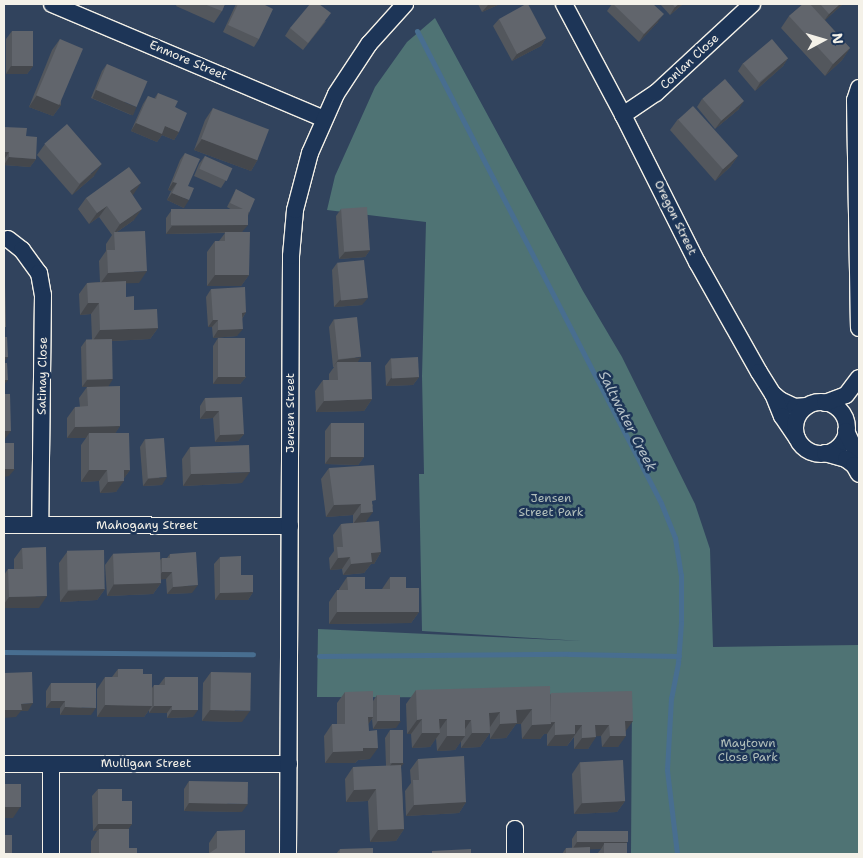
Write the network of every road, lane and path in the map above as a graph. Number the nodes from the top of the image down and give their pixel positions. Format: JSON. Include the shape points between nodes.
{"nodes":[{"id":1,"x":52,"y":4,"type":"edge"},
{"id":2,"x":404,"y":4,"type":"edge"},
{"id":3,"x":564,"y":4,"type":"edge"},
{"id":4,"x":752,"y":4,"type":"edge"},
{"id":5,"x":859,"y":88,"type":"edge"},
{"id":6,"x":624,"y":116,"type":"junction"},
{"id":7,"x":324,"y":119,"type":"junction"},
{"id":8,"x":858,"y":147,"type":"edge"},
{"id":9,"x":8,"y":239,"type":"dead end"},
{"id":10,"x":859,"y":328,"type":"edge"},
{"id":11,"x":859,"y":378,"type":"edge"},
{"id":12,"x":859,"y":382,"type":"edge"},
{"id":13,"x":773,"y":394,"type":"junction"},
{"id":14,"x":825,"y":403,"type":"junction"},
{"id":15,"x":807,"y":406,"type":"junction"},
{"id":16,"x":846,"y":426,"type":"junction"},
{"id":17,"x":799,"y":441,"type":"junction"},
{"id":18,"x":825,"y":453,"type":"junction"},
{"id":19,"x":859,"y":459,"type":"edge"},
{"id":20,"x":859,"y":474,"type":"edge"},
{"id":21,"x":4,"y":525,"type":"edge"},
{"id":22,"x":40,"y":525,"type":"junction"},
{"id":23,"x":290,"y":526,"type":"junction"},
{"id":24,"x":4,"y":764,"type":"edge"},
{"id":25,"x":51,"y":764,"type":"junction"},
{"id":26,"x":289,"y":764,"type":"junction"},
{"id":27,"x":515,"y":829,"type":"dead end"},
{"id":28,"x":51,"y":854,"type":"edge"},
{"id":29,"x":288,"y":854,"type":"edge"},
{"id":30,"x":515,"y":854,"type":"edge"}],
"edges":[{"from":1,"to":7,"type":"street","name":"Enmore Street"},
{"from":2,"to":7,"type":"street","name":"Jensen Street","via":[[369,44],[336,94]]},
{"from":3,"to":6,"type":"street","name":"Oregon Street"},
{"from":4,"to":6,"type":"street","name":"Conlan Close","via":[[656,93]]},
{"from":5,"to":8,"type":"street","via":[[855,100]]},
{"from":6,"to":13,"type":"street","name":"Oregon Street","via":[[696,262]]},
{"from":7,"to":23,"type":"street","name":"Jensen Street","via":[[300,183],[292,232]]},
{"from":8,"to":10,"type":"street"},
{"from":9,"to":22,"type":"street","name":"Satinay Close","via":[[22,250],[39,273],[43,295]]},
{"from":11,"to":14,"type":"street","name":"Oregon Street","via":[[846,395]]},
{"from":12,"to":16,"type":"street"},
{"from":13,"to":15,"type":"street","name":"Oregon Street","via":[[793,407]]},
{"from":13,"to":17,"type":"street","via":[[782,416]]},
{"from":14,"to":15,"type":"street","name":"Oregon Street"},
{"from":14,"to":16,"type":"street","via":[[837,408]]},
{"from":15,"to":17,"type":"street","via":[[797,419]]},
{"from":16,"to":18,"type":"street","via":[[838,447]]},
{"from":16,"to":19,"type":"street"},
{"from":17,"to":18,"type":"street","via":[[810,451]]},
{"from":18,"to":20,"type":"street","via":[[846,459]]},
{"from":21,"to":22,"type":"street","name":"Mahogany Street"},
{"from":22,"to":23,"type":"street","name":"Mahogany Street"},
{"from":23,"to":26,"type":"street","name":"Jensen Street"},
{"from":24,"to":25,"type":"street","name":"Mulligan Street"},
{"from":25,"to":26,"type":"street","name":"Mulligan Street"},
{"from":25,"to":28,"type":"street"},
{"from":26,"to":29,"type":"street","name":"Jensen Street"},
{"from":27,"to":30,"type":"street"}]}
